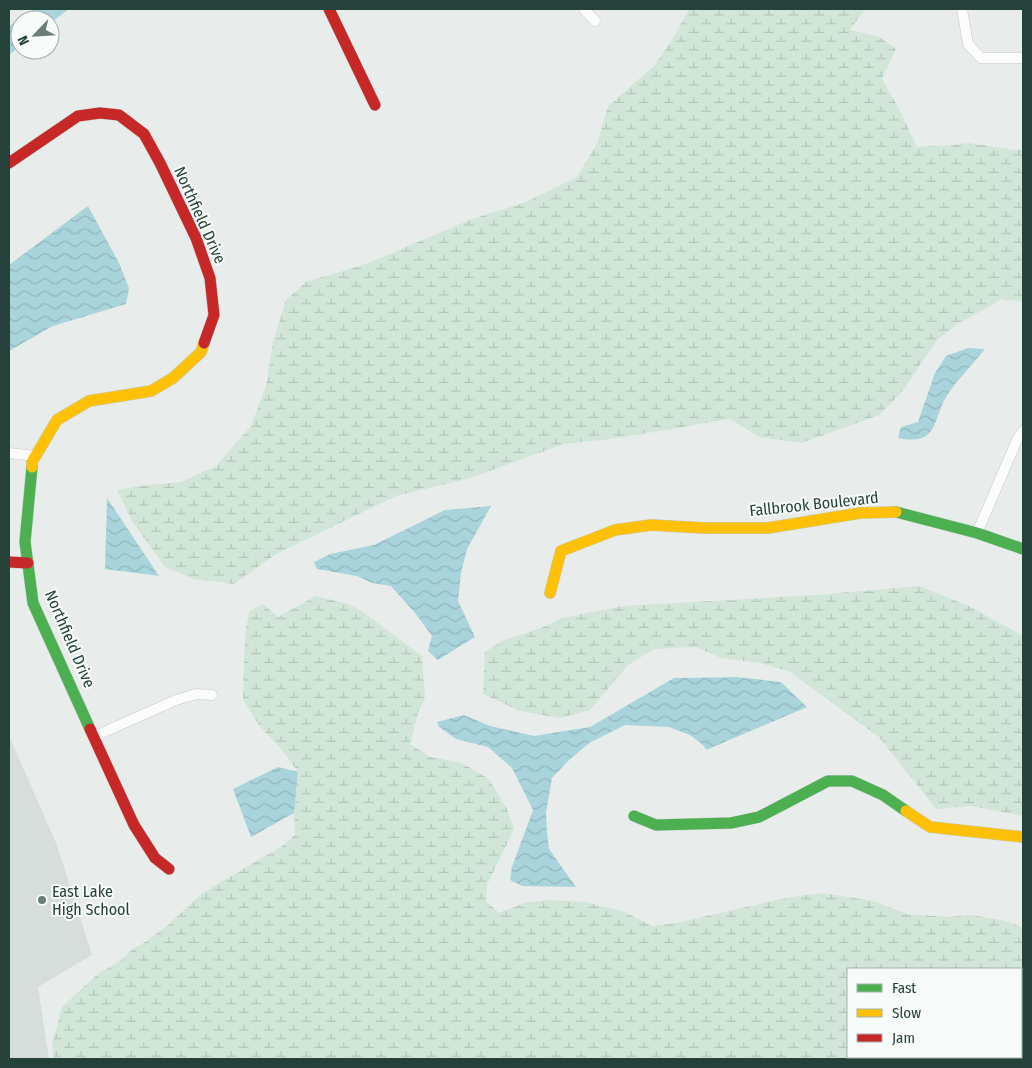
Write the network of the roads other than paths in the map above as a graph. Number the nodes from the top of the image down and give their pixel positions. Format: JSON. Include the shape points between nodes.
{"nodes":[{"id":1,"x":329,"y":9,"type":"edge"},
{"id":2,"x":584,"y":9,"type":"edge"},
{"id":3,"x":962,"y":9,"type":"edge"},
{"id":4,"x":595,"y":21,"type":"dead end"},
{"id":5,"x":1023,"y":58,"type":"edge"},
{"id":6,"x":375,"y":105,"type":"dead end"},
{"id":7,"x":9,"y":163,"type":"edge"},
{"id":8,"x":1023,"y":431,"type":"edge"},
{"id":9,"x":9,"y":453,"type":"edge"},
{"id":10,"x":35,"y":456,"type":"junction"},
{"id":11,"x":977,"y":533,"type":"junction"},
{"id":12,"x":1023,"y":549,"type":"edge"},
{"id":13,"x":9,"y":562,"type":"edge"},
{"id":14,"x":28,"y":563,"type":"junction"},
{"id":15,"x":550,"y":593,"type":"dead end"},
{"id":16,"x":212,"y":695,"type":"dead end"},
{"id":17,"x":95,"y":736,"type":"junction"},
{"id":18,"x":634,"y":816,"type":"dead end"},
{"id":19,"x":1023,"y":837,"type":"edge"},
{"id":20,"x":168,"y":869,"type":"dead end"}],
"edges":[{"from":1,"to":6,"type":"street"},
{"from":2,"to":4,"type":"street"},
{"from":3,"to":5,"type":"street","via":[[968,44],[981,58]]},
{"from":7,"to":10,"type":"street","name":"Northfield Drive","via":[[78,116],[100,112],[119,115],[144,134],[196,238],[210,278],[214,315],[201,352],[174,378],[152,391],[89,401],[57,420]]},
{"from":8,"to":11,"type":"street"},
{"from":9,"to":10,"type":"street"},
{"from":10,"to":14,"type":"street","name":"Northfield Drive","via":[[25,542]]},
{"from":11,"to":12,"type":"street","name":"Fallbrook Boulevard"},
{"from":11,"to":15,"type":"street","name":"Fallbrook Boulevard","via":[[895,512],[860,513],[768,528],[650,525],[615,530],[561,551]]},
{"from":13,"to":14,"type":"street"},
{"from":14,"to":17,"type":"street","name":"Northfield Drive","via":[[33,603]]},
{"from":16,"to":17,"type":"street","via":[[196,694],[176,700]]},
{"from":17,"to":20,"type":"street","name":"Northfield Drive","via":[[134,825],[155,858]]},
{"from":18,"to":19,"type":"street","via":[[656,825],[731,823],[759,817],[828,781],[852,781],[883,795],[930,827]]}]}
